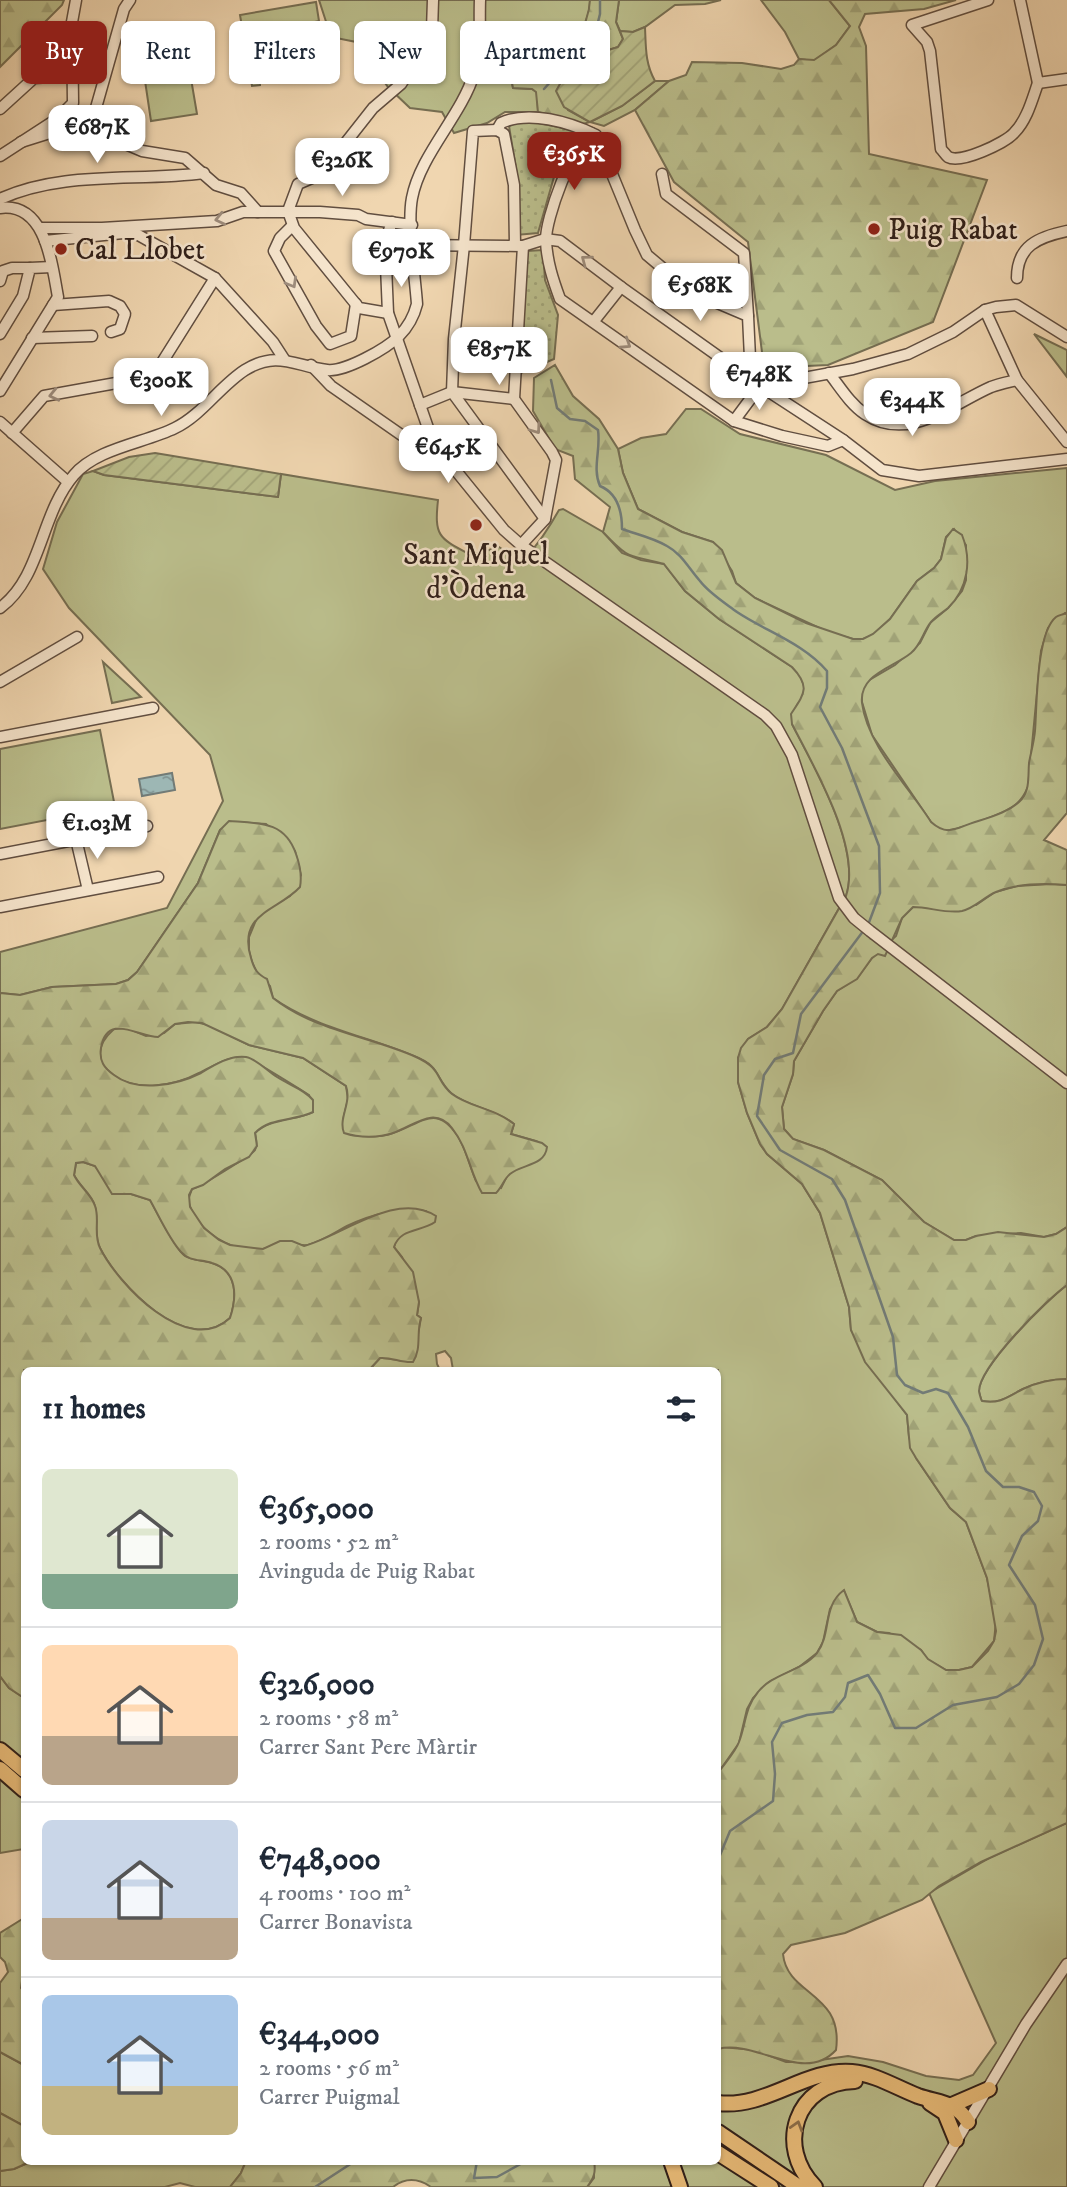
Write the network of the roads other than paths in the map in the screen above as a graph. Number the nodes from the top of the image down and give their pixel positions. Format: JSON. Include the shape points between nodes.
{"nodes":[{"id":1,"x":131,"y":0,"type":"edge"},
{"id":2,"x":433,"y":0,"type":"edge"},
{"id":3,"x":480,"y":0,"type":"edge"},
{"id":4,"x":988,"y":0,"type":"edge"},
{"id":5,"x":1020,"y":0,"type":"edge"},
{"id":6,"x":76,"y":1,"type":"edge"},
{"id":7,"x":1067,"y":79,"type":"edge"},
{"id":8,"x":1038,"y":83,"type":"junction"},
{"id":9,"x":27,"y":84,"type":"edge"},
{"id":10,"x":0,"y":109,"type":"edge"},
{"id":11,"x":90,"y":129,"type":"junction"},
{"id":12,"x":500,"y":132,"type":"junction"},
{"id":13,"x":591,"y":133,"type":"junction"},
{"id":14,"x":21,"y":142,"type":"junction"},
{"id":15,"x":0,"y":156,"type":"edge"},
{"id":16,"x":204,"y":173,"type":"junction"},
{"id":17,"x":662,"y":174,"type":"dead end"},
{"id":18,"x":0,"y":199,"type":"edge"},
{"id":19,"x":0,"y":208,"type":"edge"},
{"id":20,"x":288,"y":211,"type":"junction"},
{"id":21,"x":258,"y":212,"type":"junction"},
{"id":22,"x":392,"y":222,"type":"junction"},
{"id":23,"x":412,"y":225,"type":"junction"},
{"id":24,"x":292,"y":226,"type":"junction"},
{"id":25,"x":41,"y":228,"type":"junction"},
{"id":26,"x":1067,"y":231,"type":"edge"},
{"id":27,"x":545,"y":239,"type":"junction"},
{"id":28,"x":45,"y":241,"type":"junction"},
{"id":29,"x":413,"y":245,"type":"junction"},
{"id":30,"x":464,"y":245,"type":"junction"},
{"id":31,"x":519,"y":245,"type":"junction"},
{"id":32,"x":52,"y":267,"type":"junction"},
{"id":33,"x":30,"y":268,"type":"junction"},
{"id":34,"x":215,"y":278,"type":"junction"},
{"id":35,"x":1017,"y":278,"type":"dead end"},
{"id":36,"x":0,"y":281,"type":"edge"},
{"id":37,"x":621,"y":287,"type":"junction"},
{"id":38,"x":356,"y":304,"type":"junction"},
{"id":39,"x":52,"y":305,"type":"junction"},
{"id":40,"x":985,"y":310,"type":"junction"},
{"id":41,"x":388,"y":313,"type":"junction"},
{"id":42,"x":748,"y":316,"type":"junction"},
{"id":43,"x":594,"y":321,"type":"junction"},
{"id":44,"x":111,"y":332,"type":"dead end"},
{"id":45,"x":0,"y":334,"type":"edge"},
{"id":46,"x":92,"y":336,"type":"dead end"},
{"id":47,"x":398,"y":337,"type":"junction"},
{"id":48,"x":1067,"y":337,"type":"edge"},
{"id":49,"x":32,"y":338,"type":"junction"},
{"id":50,"x":284,"y":359,"type":"junction"},
{"id":51,"x":311,"y":365,"type":"junction"},
{"id":52,"x":829,"y":373,"type":"junction"},
{"id":53,"x":751,"y":379,"type":"junction"},
{"id":54,"x":1017,"y":380,"type":"junction"},
{"id":55,"x":760,"y":386,"type":"junction"},
{"id":56,"x":0,"y":391,"type":"edge"},
{"id":57,"x":452,"y":392,"type":"junction"},
{"id":58,"x":514,"y":399,"type":"junction"},
{"id":59,"x":420,"y":404,"type":"junction"},
{"id":60,"x":734,"y":421,"type":"junction"},
{"id":61,"x":0,"y":422,"type":"edge"},
{"id":62,"x":12,"y":433,"type":"junction"},
{"id":63,"x":843,"y":440,"type":"junction"},
{"id":64,"x":1067,"y":442,"type":"edge"},
{"id":65,"x":436,"y":446,"type":"junction"},
{"id":66,"x":1067,"y":459,"type":"edge"},
{"id":67,"x":68,"y":482,"type":"junction"},
{"id":68,"x":545,"y":519,"type":"junction"},
{"id":69,"x":522,"y":545,"type":"junction"},
{"id":70,"x":0,"y":608,"type":"edge"},
{"id":71,"x":77,"y":637,"type":"dead end"},
{"id":72,"x":0,"y":682,"type":"edge"},
{"id":73,"x":153,"y":708,"type":"dead end"},
{"id":74,"x":0,"y":737,"type":"edge"},
{"id":75,"x":147,"y":825,"type":"dead end"},
{"id":76,"x":76,"y":839,"type":"junction"},
{"id":77,"x":0,"y":854,"type":"edge"},
{"id":78,"x":158,"y":877,"type":"dead end"},
{"id":79,"x":88,"y":890,"type":"junction"},
{"id":80,"x":0,"y":907,"type":"edge"},
{"id":81,"x":1067,"y":1083,"type":"edge"},
{"id":82,"x":0,"y":1750,"type":"edge"},
{"id":83,"x":21,"y":1768,"type":"edge"},
{"id":84,"x":0,"y":1769,"type":"edge"},
{"id":85,"x":21,"y":1787,"type":"edge"},
{"id":86,"x":1067,"y":1964,"type":"edge"},
{"id":87,"x":881,"y":2081,"type":"junction"},
{"id":88,"x":989,"y":2089,"type":"junction"},
{"id":89,"x":721,"y":2103,"type":"edge"},
{"id":90,"x":948,"y":2109,"type":"junction"},
{"id":91,"x":968,"y":2122,"type":"junction"},
{"id":92,"x":721,"y":2134,"type":"edge"},
{"id":93,"x":956,"y":2140,"type":"junction"},
{"id":94,"x":721,"y":2155,"type":"edge"},
{"id":95,"x":672,"y":2165,"type":"edge"},
{"id":96,"x":680,"y":2187,"type":"edge"},
{"id":97,"x":771,"y":2187,"type":"edge"},
{"id":98,"x":799,"y":2187,"type":"edge"},
{"id":99,"x":815,"y":2187,"type":"edge"},
{"id":100,"x":929,"y":2187,"type":"edge"}],
"edges":[{"from":1,"to":11,"type":"street","via":[[124,9]]},
{"from":2,"to":20,"type":"street","via":[[432,30],[426,46],[401,84],[373,108],[321,174],[298,184]]},
{"from":3,"to":23,"type":"street","via":[[475,72],[411,198]]},
{"from":4,"to":8,"type":"street","via":[[912,25],[930,51],[941,149],[947,157],[958,159],[999,145],[1016,132],[1028,113]]},
{"from":5,"to":8,"type":"street"},
{"from":6,"to":14,"type":"street","via":[[73,103]]},
{"from":7,"to":8,"type":"street"},
{"from":9,"to":10,"type":"street"},
{"from":11,"to":14,"type":"street","via":[[72,126]]},
{"from":11,"to":16,"type":"street","via":[[142,151],[185,158]]},
{"from":12,"to":13,"type":"street","via":[[501,123],[523,116]]},
{"from":12,"to":30,"type":"street","via":[[473,131]]},
{"from":12,"to":31,"type":"street","via":[[514,185]]},
{"from":13,"to":27,"type":"street","via":[[580,144],[559,189]]},
{"from":13,"to":42,"type":"street","via":[[596,135],[648,255],[672,276]]},
{"from":14,"to":15,"type":"street"},
{"from":16,"to":18,"type":"street","via":[[50,183]]},
{"from":16,"to":21,"type":"street","via":[[216,185],[241,193]]},
{"from":17,"to":42,"type":"street","via":[[666,194],[744,253]]},
{"from":19,"to":25,"type":"street","via":[[20,211]]},
{"from":20,"to":21,"type":"street"},
{"from":20,"to":22,"type":"street"},
{"from":20,"to":24,"type":"street"},
{"from":21,"to":25,"type":"street","one_way":true,"via":[[206,222]]},
{"from":22,"to":23,"type":"street"},
{"from":22,"to":41,"type":"street","via":[[385,242]]},
{"from":23,"to":29,"type":"street"},
{"from":24,"to":38,"type":"street"},
{"from":24,"to":38,"type":"street","one_way":true,"via":[[274,251],[325,341],[330,344],[351,336]]},
{"from":25,"to":28,"type":"street"},
{"from":26,"to":35,"type":"street","via":[[1030,245],[1017,262]]},
{"from":27,"to":31,"type":"street"},
{"from":37,"to":27,"type":"street","one_way":true,"via":[[560,241]]},
{"from":27,"to":43,"type":"street","via":[[560,299]]},
{"from":28,"to":32,"type":"street"},
{"from":28,"to":34,"type":"street","via":[[133,232]]},
{"from":29,"to":30,"type":"street"},
{"from":29,"to":47,"type":"street","via":[[417,304]]},
{"from":30,"to":31,"type":"street"},
{"from":30,"to":57,"type":"street"},
{"from":31,"to":58,"type":"street"},
{"from":32,"to":33,"type":"street"},
{"from":32,"to":39,"type":"street","via":[[58,297]]},
{"from":33,"to":36,"type":"street","via":[[3,271]]},
{"from":33,"to":45,"type":"street","via":[[23,296]]},
{"from":34,"to":50,"type":"street"},
{"from":34,"to":62,"type":"street","one_way":true,"via":[[156,372],[144,379],[44,396]]},
{"from":37,"to":43,"type":"street"},
{"from":37,"to":53,"type":"street"},
{"from":38,"to":41,"type":"street"},
{"from":39,"to":44,"type":"street","via":[[109,301],[120,306],[124,323]]},
{"from":39,"to":49,"type":"street"},
{"from":40,"to":48,"type":"street","via":[[1016,305]]},
{"from":40,"to":52,"type":"street","via":[[908,354]]},
{"from":40,"to":54,"type":"street"},
{"from":41,"to":47,"type":"street"},
{"from":42,"to":53,"type":"street"},
{"from":43,"to":60,"type":"street","one_way":true},
{"from":46,"to":49,"type":"street"},
{"from":47,"to":51,"type":"street","via":[[346,366],[329,370]]},
{"from":47,"to":59,"type":"street"},
{"from":49,"to":56,"type":"street"},
{"from":50,"to":51,"type":"street"},
{"from":50,"to":67,"type":"street","via":[[253,365],[179,426],[115,450],[77,471]]},
{"from":51,"to":65,"type":"street","via":[[331,386],[410,441],[421,447]]},
{"from":52,"to":54,"type":"street","via":[[866,414],[902,425],[928,419],[992,387]]},
{"from":52,"to":55,"type":"street"},
{"from":53,"to":55,"type":"street"},
{"from":54,"to":64,"type":"street"},
{"from":55,"to":60,"type":"street"},
{"from":55,"to":63,"type":"street"},
{"from":57,"to":58,"type":"street"},
{"from":57,"to":59,"type":"street"},
{"from":57,"to":68,"type":"street"},
{"from":58,"to":68,"type":"street","one_way":true,"via":[[556,460]]},
{"from":59,"to":65,"type":"street"},
{"from":60,"to":63,"type":"street","via":[[828,446]]},
{"from":61,"to":62,"type":"street"},
{"from":62,"to":67,"type":"street"},
{"from":63,"to":66,"type":"street","via":[[882,470],[919,476]]},
{"from":65,"to":69,"type":"street","via":[[504,530]]},
{"from":67,"to":70,"type":"street","via":[[19,591]]},
{"from":68,"to":69,"type":"street"},
{"from":69,"to":81,"type":"street","via":[[765,715],[792,755],[846,909]]},
{"from":71,"to":72,"type":"street"},
{"from":73,"to":74,"type":"street"},
{"from":75,"to":76,"type":"street"},
{"from":76,"to":77,"type":"street"},
{"from":76,"to":79,"type":"street"},
{"from":78,"to":79,"type":"street"},
{"from":79,"to":80,"type":"street"},
{"from":82,"to":83,"type":"highway"},
{"from":84,"to":85,"type":"highway"},
{"from":86,"to":88,"type":"street"},
{"from":87,"to":89,"type":"highway","via":[[866,2074],[830,2073],[759,2099]]},
{"from":87,"to":90,"type":"highway"},
{"from":99,"to":87,"type":"highway","one_way":true,"via":[[797,2162],[793,2131],[806,2103],[838,2082]]},
{"from":88,"to":90,"type":"highway"},
{"from":88,"to":91,"type":"street"},
{"from":90,"to":91,"type":"highway","via":[[963,2113]]},
{"from":90,"to":93,"type":"highway"},
{"from":91,"to":93,"type":"street"},
{"from":92,"to":98,"type":"highway"},
{"from":93,"to":100,"type":"street"},
{"from":94,"to":97,"type":"highway"},
{"from":95,"to":96,"type":"highway"}]}
